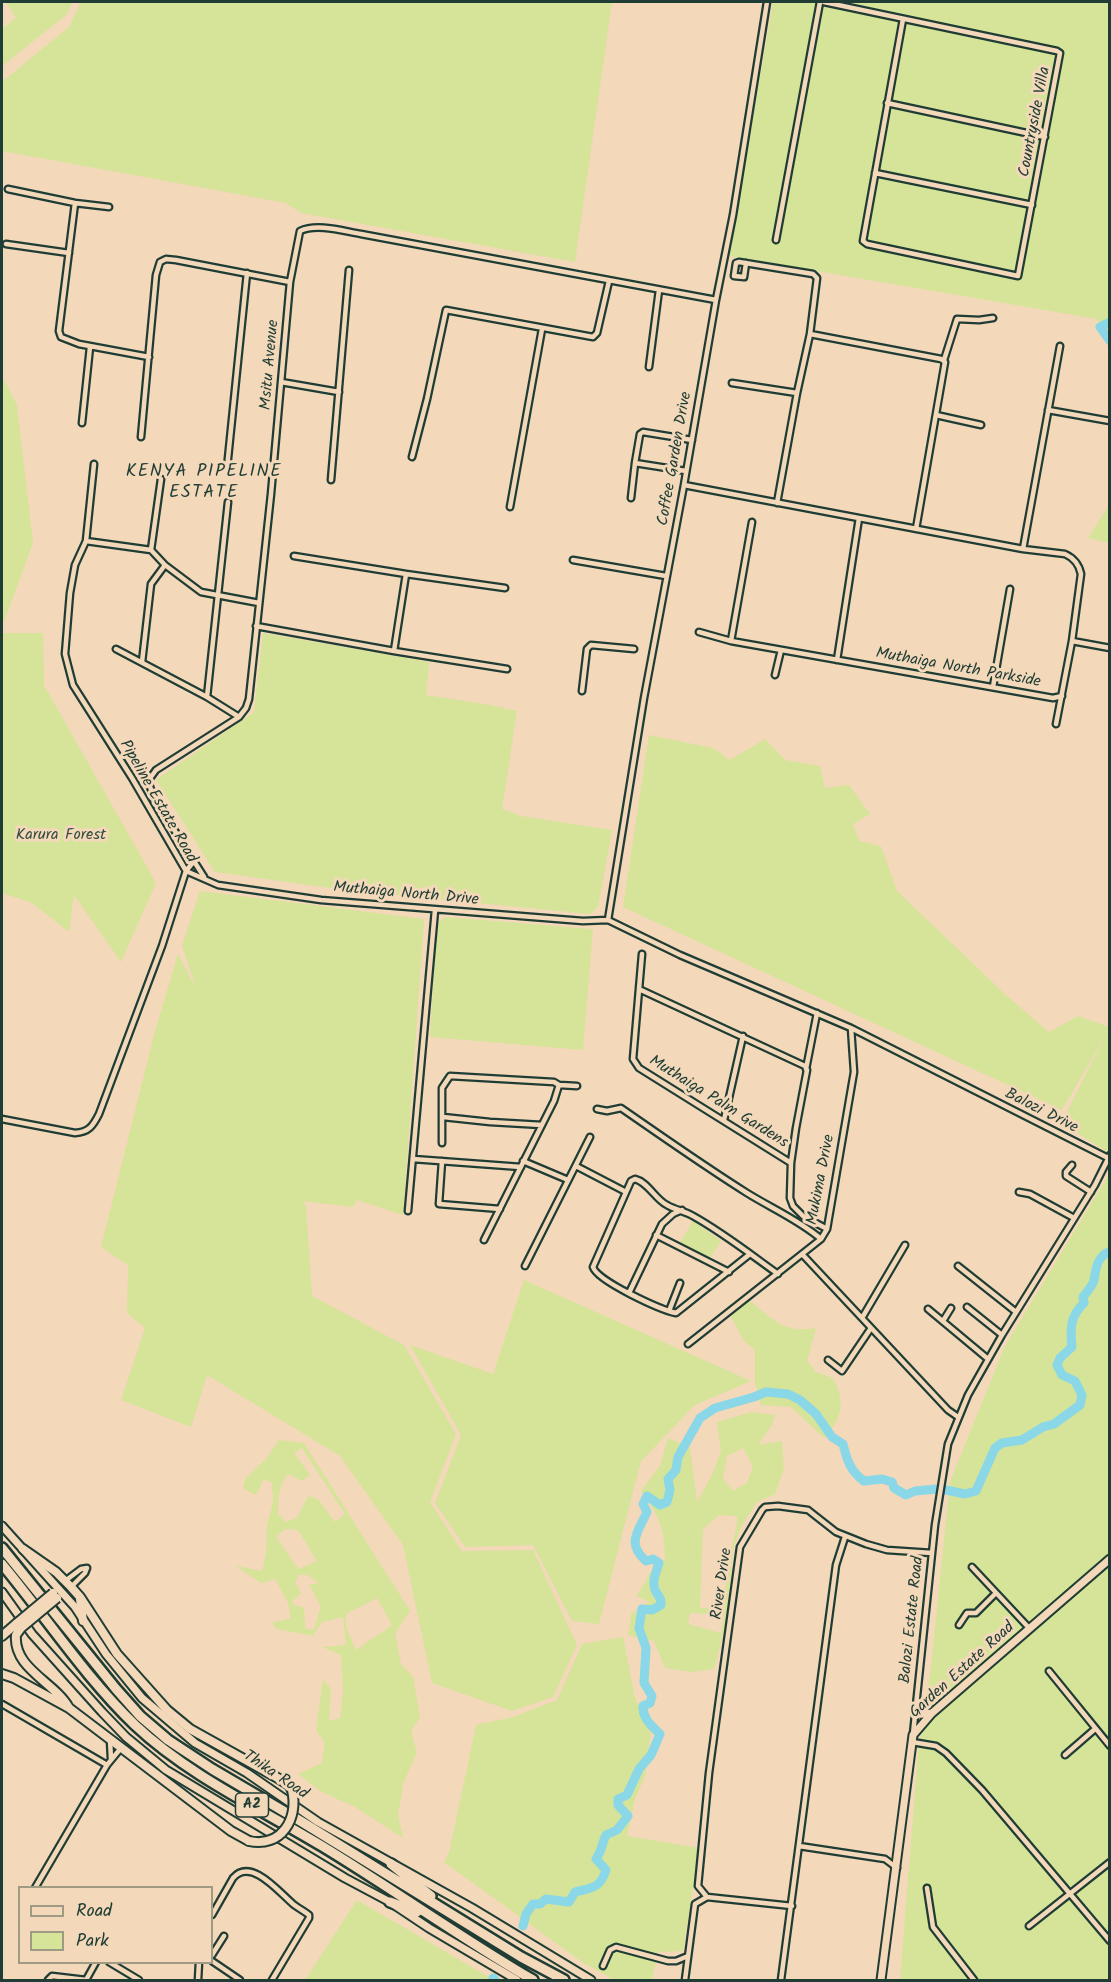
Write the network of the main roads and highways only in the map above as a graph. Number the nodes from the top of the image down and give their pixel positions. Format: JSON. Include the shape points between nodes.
{"nodes":[{"id":1,"x":2,"y":1526,"type":"edge"},
{"id":2,"x":2,"y":1548,"type":"edge"},
{"id":3,"x":23,"y":1549,"type":"junction"},
{"id":4,"x":1110,"y":1559,"type":"edge"},
{"id":5,"x":2,"y":1564,"type":"edge"},
{"id":6,"x":2,"y":1592,"type":"edge"},
{"id":7,"x":58,"y":1593,"type":"junction"},
{"id":8,"x":80,"y":1597,"type":"junction"},
{"id":9,"x":84,"y":1621,"type":"junction"},
{"id":10,"x":18,"y":1629,"type":"junction"},
{"id":11,"x":2,"y":1636,"type":"edge"},
{"id":12,"x":2,"y":1674,"type":"edge"},
{"id":13,"x":916,"y":1707,"type":"road end"},
{"id":14,"x":69,"y":1708,"type":"junction"},
{"id":15,"x":932,"y":1713,"type":"junction"},
{"id":16,"x":171,"y":1723,"type":"junction"},
{"id":17,"x":186,"y":1726,"type":"junction"},
{"id":18,"x":164,"y":1774,"type":"junction"},
{"id":19,"x":391,"y":1864,"type":"junction"},
{"id":20,"x":390,"y":1902,"type":"junction"},
{"id":21,"x":442,"y":1907,"type":"junction"},
{"id":22,"x":433,"y":1918,"type":"junction"},
{"id":23,"x":517,"y":1980,"type":"edge"},
{"id":24,"x":533,"y":1980,"type":"edge"},
{"id":25,"x":564,"y":1980,"type":"edge"},
{"id":26,"x":591,"y":1980,"type":"edge"},
{"id":27,"x":881,"y":1980,"type":"edge"}],
"edges":[{"from":1,"to":3,"type":"main road","name":"Thika Road"},
{"from":2,"to":21,"type":"highway","name":"Thika Road","number":"A2","via":[[116,1689],[168,1740]]},
{"from":3,"to":7,"type":"main road","name":"Thika Road"},
{"from":3,"to":8,"type":"main road","via":[[56,1572]]},
{"from":4,"to":15,"type":"main road","name":"Garden Estate Road"},
{"from":5,"to":22,"type":"highway","name":"Thika Road","number":"A2","via":[[109,1697],[148,1736],[201,1774]]},
{"from":6,"to":18,"type":"main road","via":[[32,1634]]},
{"from":7,"to":9,"type":"main road","name":"Thika Road"},
{"from":7,"to":10,"type":"main road","bridge":true},
{"from":8,"to":9,"type":"main road"},
{"from":8,"to":17,"type":"main road","via":[[117,1654]]},
{"from":9,"to":16,"type":"main road","name":"Thika Road","via":[[134,1688]]},
{"from":10,"to":11,"type":"main road"},
{"from":10,"to":14,"type":"main road","via":[[15,1644],[21,1658]]},
{"from":12,"to":14,"type":"main road"},
{"from":13,"to":15,"type":"main road","via":[[923,1714]]},
{"from":14,"to":18,"type":"main road","via":[[121,1748]]},
{"from":15,"to":27,"type":"main road","name":"Garden Estate Road","via":[[913,1738]]},
{"from":16,"to":17,"type":"main road"},
{"from":16,"to":19,"type":"main road","name":"Thika Road","via":[[195,1743],[318,1822]]},
{"from":17,"to":18,"type":"main road","bridge":true,"via":[[289,1785],[294,1805],[289,1822],[267,1843],[249,1841],[231,1831]]},
{"from":18,"to":20,"type":"main road"},
{"from":19,"to":21,"type":"highway"},
{"from":19,"to":26,"type":"main road","name":"Thika Road"},
{"from":20,"to":22,"type":"highway"},
{"from":20,"to":23,"type":"main road"},
{"from":21,"to":25,"type":"highway","name":"Thika Road","number":"A2"},
{"from":22,"to":24,"type":"highway","name":"Thika Road","number":"A2"}]}
